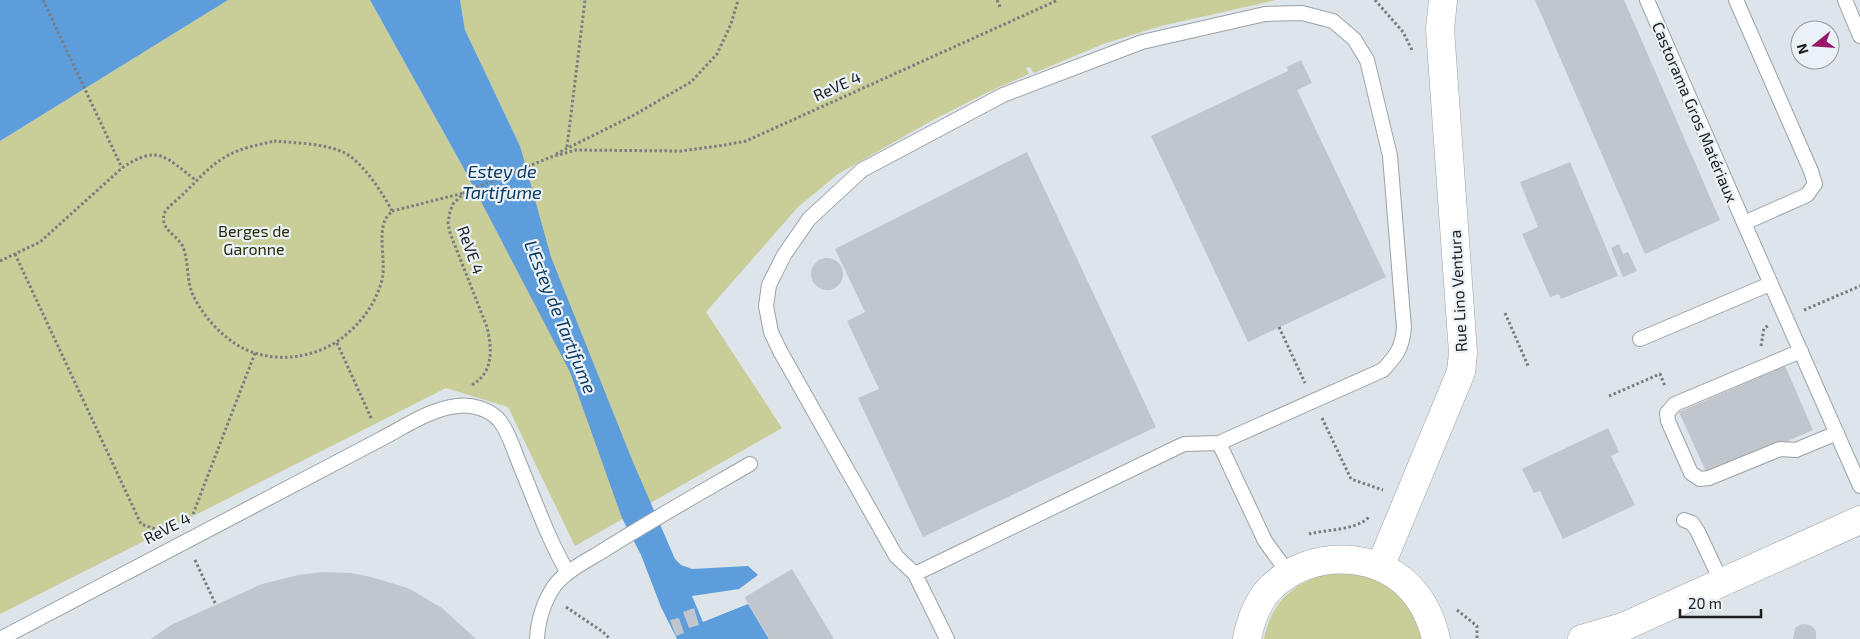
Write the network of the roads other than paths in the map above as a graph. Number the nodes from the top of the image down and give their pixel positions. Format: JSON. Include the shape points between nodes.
{"nodes":[{"id":1,"x":1443,"y":0,"type":"edge"},
{"id":2,"x":1647,"y":0,"type":"edge"},
{"id":3,"x":1736,"y":0,"type":"edge"},
{"id":4,"x":1845,"y":0,"type":"edge"},
{"id":5,"x":1860,"y":36,"type":"edge"},
{"id":6,"x":1744,"y":223,"type":"junction"},
{"id":7,"x":1770,"y":284,"type":"junction"},
{"id":8,"x":1640,"y":340,"type":"dead end"},
{"id":9,"x":1801,"y":350,"type":"junction"},
{"id":10,"x":1837,"y":433,"type":"junction"},
{"id":11,"x":1219,"y":443,"type":"junction"},
{"id":12,"x":750,"y":464,"type":"dead end"},
{"id":13,"x":1860,"y":486,"type":"edge"},
{"id":14,"x":1684,"y":520,"type":"dead end"},
{"id":15,"x":1860,"y":520,"type":"edge"},
{"id":16,"x":1380,"y":567,"type":"junction"},
{"id":17,"x":568,"y":573,"type":"junction"},
{"id":18,"x":915,"y":574,"type":"junction"},
{"id":19,"x":1289,"y":574,"type":"junction"},
{"id":20,"x":1722,"y":583,"type":"junction"},
{"id":21,"x":0,"y":639,"type":"edge"},
{"id":22,"x":537,"y":639,"type":"edge"},
{"id":23,"x":947,"y":639,"type":"edge"},
{"id":24,"x":1247,"y":639,"type":"edge"},
{"id":25,"x":1436,"y":639,"type":"edge"},
{"id":26,"x":1587,"y":639,"type":"edge"}],
"edges":[{"from":1,"to":16,"type":"street","name":"Rue Lino Ventura","via":[[1440,29],[1463,353],[1461,372]]},
{"from":2,"to":6,"type":"lane","name":"Castorama Gros Matériaux"},
{"from":3,"to":6,"type":"lane","via":[[1815,184],[1807,195]]},
{"from":4,"to":5,"type":"lane"},
{"from":6,"to":7,"type":"lane","name":"Castorama Gros Matériaux"},
{"from":7,"to":8,"type":"lane"},
{"from":7,"to":9,"type":"lane","name":"Castorama Gros Matériaux"},
{"from":9,"to":10,"type":"lane","name":"Castorama Gros Matériaux"},
{"from":9,"to":10,"type":"lane","via":[[1675,404],[1667,413],[1668,421],[1690,472],[1700,479],[1709,478],[1780,448],[1796,450]]},
{"from":10,"to":13,"type":"lane","name":"Castorama Gros Matériaux"},
{"from":11,"to":18,"type":"lane","via":[[1184,444]]},
{"from":11,"to":18,"type":"lane","via":[[1384,370],[1397,355],[1403,341],[1403,298],[1390,156],[1367,60],[1354,40],[1333,21],[1302,12],[1265,14],[1142,42],[1003,96],[862,170],[809,219],[784,255],[769,285],[766,306],[770,332],[896,556]]},
{"from":11,"to":19,"type":"lane","via":[[1265,541]]},
{"from":12,"to":17,"type":"lane"},
{"from":14,"to":20,"type":"lane","via":[[1692,523],[1698,532]]},
{"from":15,"to":20,"type":"street"},
{"from":16,"to":19,"type":"street","via":[[1349,559],[1318,561]]},
{"from":16,"to":25,"type":"street","via":[[1402,580],[1420,599],[1432,622]]},
{"from":17,"to":21,"type":"lane","via":[[499,420],[475,406],[457,406],[432,413],[381,439]]},
{"from":17,"to":22,"type":"lane","via":[[548,596],[538,624]]},
{"from":18,"to":23,"type":"lane"},
{"from":19,"to":24,"type":"street","via":[[1266,594],[1251,620]]},
{"from":20,"to":26,"type":"street","via":[[1623,627]]}]}
